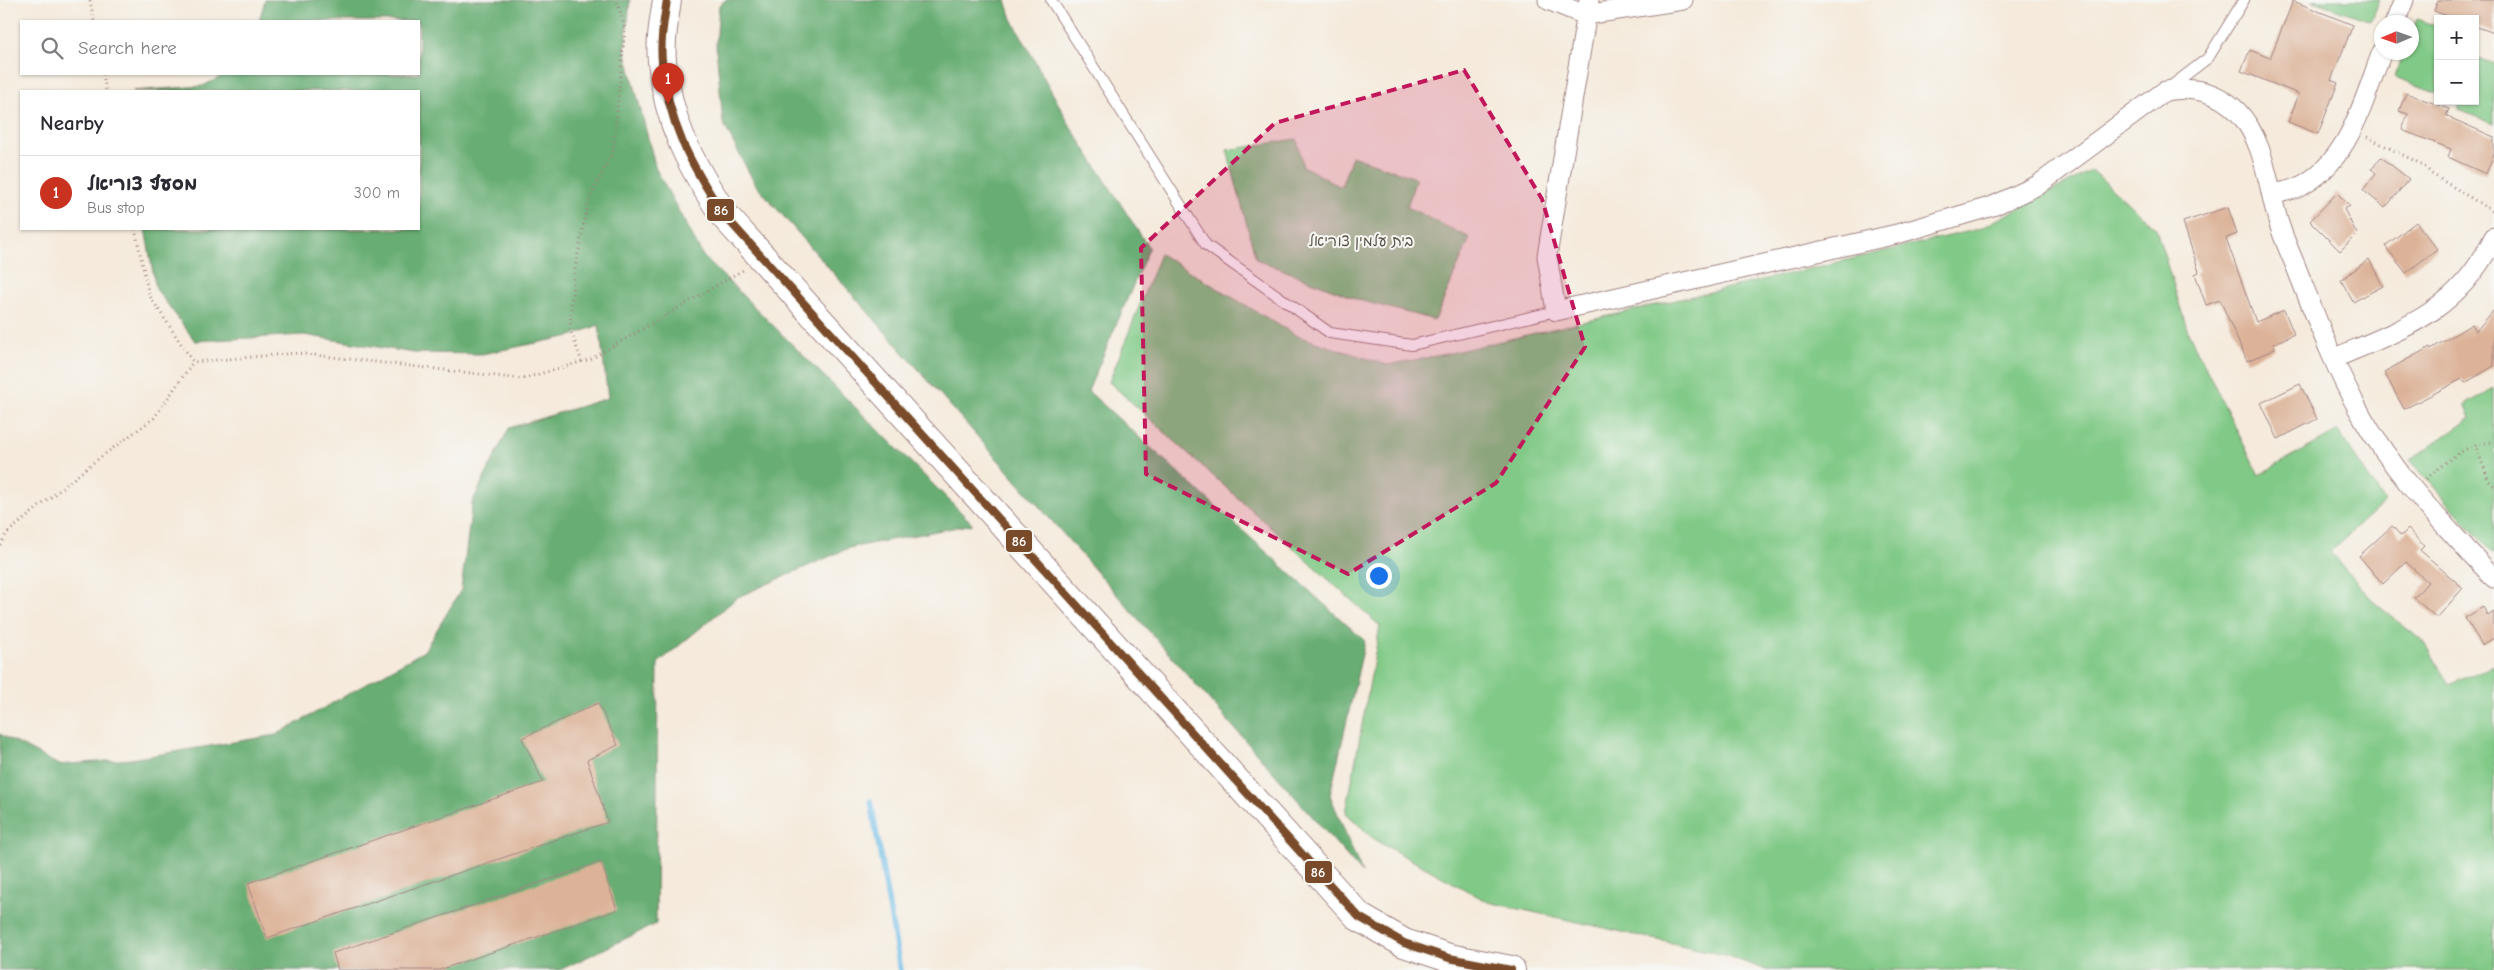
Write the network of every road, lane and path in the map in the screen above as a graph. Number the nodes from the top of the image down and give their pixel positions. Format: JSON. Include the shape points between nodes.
{"nodes":[{"id":1,"x":90,"y":0,"type":"edge"},
{"id":2,"x":617,"y":0,"type":"edge"},
{"id":3,"x":667,"y":0,"type":"edge"},
{"id":4,"x":680,"y":0,"type":"edge"},
{"id":5,"x":1051,"y":0,"type":"edge"},
{"id":6,"x":1548,"y":0,"type":"edge"},
{"id":7,"x":1683,"y":0,"type":"edge"},
{"id":8,"x":2244,"y":0,"type":"edge"},
{"id":9,"x":2404,"y":0,"type":"edge"},
{"id":10,"x":1587,"y":7,"type":"edge"},
{"id":11,"x":2398,"y":15,"type":"edge"},
{"id":12,"x":94,"y":20,"type":"edge"},
{"id":13,"x":663,"y":38,"type":"junction"},
{"id":14,"x":2379,"y":60,"type":"edge"},
{"id":15,"x":103,"y":75,"type":"edge"},
{"id":16,"x":106,"y":90,"type":"edge"},
{"id":17,"x":2165,"y":91,"type":"junction"},
{"id":18,"x":2351,"y":129,"type":"junction"},
{"id":19,"x":2272,"y":195,"type":"junction"},
{"id":20,"x":2494,"y":212,"type":"edge"},
{"id":21,"x":135,"y":230,"type":"edge"},
{"id":22,"x":2494,"y":237,"type":"edge"},
{"id":23,"x":764,"y":258,"type":"junction"},
{"id":24,"x":1556,"y":311,"type":"junction"},
{"id":25,"x":2335,"y":358,"type":"junction"},
{"id":26,"x":193,"y":362,"type":"junction"},
{"id":27,"x":582,"y":362,"type":"junction"},
{"id":28,"x":2494,"y":442,"type":"edge"},
{"id":29,"x":2475,"y":444,"type":"junction"},
{"id":30,"x":2494,"y":486,"type":"edge"},
{"id":31,"x":2413,"y":490,"type":"junction"},
{"id":32,"x":0,"y":545,"type":"edge"},
{"id":33,"x":2494,"y":578,"type":"edge"},
{"id":34,"x":1511,"y":970,"type":"edge"}],
"edges":[{"from":1,"to":12,"type":"path"},
{"from":2,"to":27,"type":"path","via":[[625,29],[614,151],[588,202],[573,280],[570,329]]},
{"from":3,"to":13,"type":"highway"},
{"from":4,"to":13,"type":"highway"},
{"from":5,"to":24,"type":"lane","via":[[1206,245],[1330,333],[1412,345]]},
{"from":6,"to":10,"type":"street"},
{"from":7,"to":10,"type":"street"},
{"from":8,"to":17,"type":"lane","via":[[2208,58]]},
{"from":9,"to":11,"type":"street"},
{"from":10,"to":24,"type":"street","via":[[1546,256]]},
{"from":13,"to":23,"type":"highway","via":[[662,60],[672,119],[695,171],[724,215]]},
{"from":14,"to":18,"type":"street"},
{"from":15,"to":16,"type":"path"},
{"from":17,"to":19,"type":"street","via":[[2181,88],[2201,90],[2218,96],[2237,111],[2261,152]]},
{"from":17,"to":24,"type":"street","via":[[2038,185],[1993,206],[1897,234]]},
{"from":18,"to":19,"type":"street","via":[[2345,144],[2322,172],[2296,188]]},
{"from":18,"to":20,"type":"path","via":[[2423,165],[2432,174]]},
{"from":19,"to":25,"type":"street","via":[[2282,232]]},
{"from":21,"to":26,"type":"path","via":[[149,295]]},
{"from":22,"to":25,"type":"street","via":[[2472,273],[2446,302],[2407,326]]},
{"from":23,"to":27,"type":"path"},
{"from":23,"to":34,"type":"highway","via":[[1359,917],[1404,943],[1450,958]]},
{"from":25,"to":31,"type":"street","via":[[2358,410]]},
{"from":26,"to":27,"type":"path","via":[[297,352],[522,378]]},
{"from":26,"to":32,"type":"path","via":[[154,418],[7,533]]},
{"from":28,"to":29,"type":"path"},
{"from":29,"to":30,"type":"path"},
{"from":29,"to":31,"type":"path","via":[[2461,451]]},
{"from":31,"to":33,"type":"street"}]}
